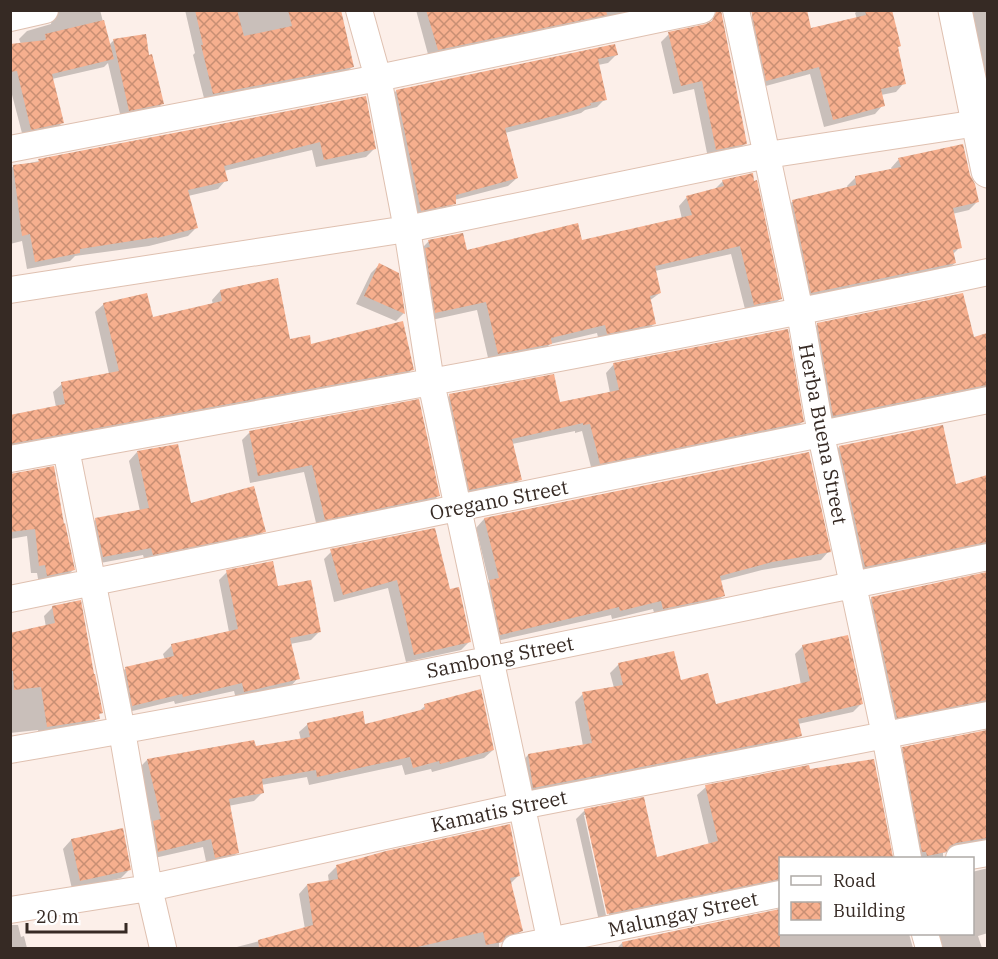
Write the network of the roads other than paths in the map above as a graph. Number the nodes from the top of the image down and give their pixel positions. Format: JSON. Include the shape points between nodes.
{"nodes":[{"id":1,"x":45,"y":10,"type":"edge"},
{"id":2,"x":359,"y":10,"type":"edge"},
{"id":3,"x":702,"y":10,"type":"edge"},
{"id":4,"x":736,"y":10,"type":"edge"},
{"id":5,"x":955,"y":10,"type":"edge"},
{"id":6,"x":10,"y":18,"type":"edge"},
{"id":7,"x":378,"y":78,"type":"junction"},
{"id":8,"x":979,"y":102,"type":"edge"},
{"id":9,"x":10,"y":149,"type":"edge"},
{"id":10,"x":767,"y":155,"type":"junction"},
{"id":11,"x":987,"y":171,"type":"edge"},
{"id":12,"x":407,"y":229,"type":"junction"},
{"id":13,"x":987,"y":272,"type":"edge"},
{"id":14,"x":10,"y":290,"type":"edge"},
{"id":15,"x":800,"y":312,"type":"junction"},
{"id":16,"x":431,"y":382,"type":"junction"},
{"id":17,"x":987,"y":400,"type":"edge"},
{"id":18,"x":821,"y":435,"type":"junction"},
{"id":19,"x":66,"y":449,"type":"junction"},
{"id":20,"x":10,"y":459,"type":"edge"},
{"id":21,"x":460,"y":508,"type":"junction"},
{"id":22,"x":987,"y":557,"type":"edge"},
{"id":23,"x":92,"y":582,"type":"junction"},
{"id":24,"x":852,"y":585,"type":"junction"},
{"id":25,"x":10,"y":599,"type":"edge"},
{"id":26,"x":491,"y":659,"type":"junction"},
{"id":27,"x":987,"y":715,"type":"edge"},
{"id":28,"x":122,"y":731,"type":"junction"},
{"id":29,"x":885,"y":735,"type":"junction"},
{"id":30,"x":10,"y":750,"type":"edge"},
{"id":31,"x":521,"y":806,"type":"junction"},
{"id":32,"x":987,"y":853,"type":"edge"},
{"id":33,"x":908,"y":857,"type":"edge"},
{"id":34,"x":965,"y":857,"type":"edge"},
{"id":35,"x":149,"y":888,"type":"junction"},
{"id":36,"x":779,"y":894,"type":"edge"},
{"id":37,"x":10,"y":910,"type":"edge"},
{"id":38,"x":552,"y":945,"type":"edge"},
{"id":39,"x":164,"y":948,"type":"edge"},
{"id":40,"x":515,"y":948,"type":"edge"}],
"edges":[{"from":1,"to":6,"type":"street"},
{"from":2,"to":7,"type":"street"},
{"from":3,"to":7,"type":"street"},
{"from":4,"to":10,"type":"street","name":"Herba Buena Street"},
{"from":5,"to":8,"type":"street"},
{"from":7,"to":9,"type":"street"},
{"from":7,"to":12,"type":"street"},
{"from":8,"to":10,"type":"street"},
{"from":8,"to":11,"type":"street"},
{"from":10,"to":12,"type":"street"},
{"from":10,"to":15,"type":"street","name":"Herba Buena Street"},
{"from":12,"to":14,"type":"street"},
{"from":12,"to":16,"type":"street"},
{"from":13,"to":15,"type":"street"},
{"from":15,"to":16,"type":"street"},
{"from":15,"to":18,"type":"street","name":"Herba Buena Street"},
{"from":16,"to":19,"type":"street"},
{"from":16,"to":21,"type":"street"},
{"from":17,"to":18,"type":"street","name":"Oregano Street"},
{"from":18,"to":21,"type":"street","name":"Oregano Street"},
{"from":18,"to":24,"type":"street","name":"Herba Buena Street"},
{"from":19,"to":20,"type":"street"},
{"from":19,"to":23,"type":"street"},
{"from":21,"to":23,"type":"street","name":"Oregano Street"},
{"from":21,"to":26,"type":"street"},
{"from":22,"to":24,"type":"street","name":"Sambong Street"},
{"from":23,"to":25,"type":"street","name":"Oregano Street"},
{"from":23,"to":28,"type":"street"},
{"from":24,"to":26,"type":"street","name":"Sambong Street"},
{"from":24,"to":29,"type":"street","name":"Herba Buena Street"},
{"from":26,"to":28,"type":"street","name":"Sambong Street"},
{"from":26,"to":31,"type":"street"},
{"from":27,"to":29,"type":"street","name":"Kamatis Street"},
{"from":28,"to":30,"type":"street","name":"Sambong Street"},
{"from":28,"to":35,"type":"street"},
{"from":29,"to":31,"type":"street","name":"Kamatis Street"},
{"from":29,"to":33,"type":"street","name":"Herba Buena Street"},
{"from":31,"to":35,"type":"street","name":"Kamatis Street"},
{"from":31,"to":38,"type":"street"},
{"from":32,"to":34,"type":"street"},
{"from":35,"to":37,"type":"street","name":"Kamatis Street"},
{"from":35,"to":39,"type":"street"},
{"from":36,"to":38,"type":"street","name":"Malungay Street"},
{"from":38,"to":40,"type":"street","name":"Malungay Street"}]}
